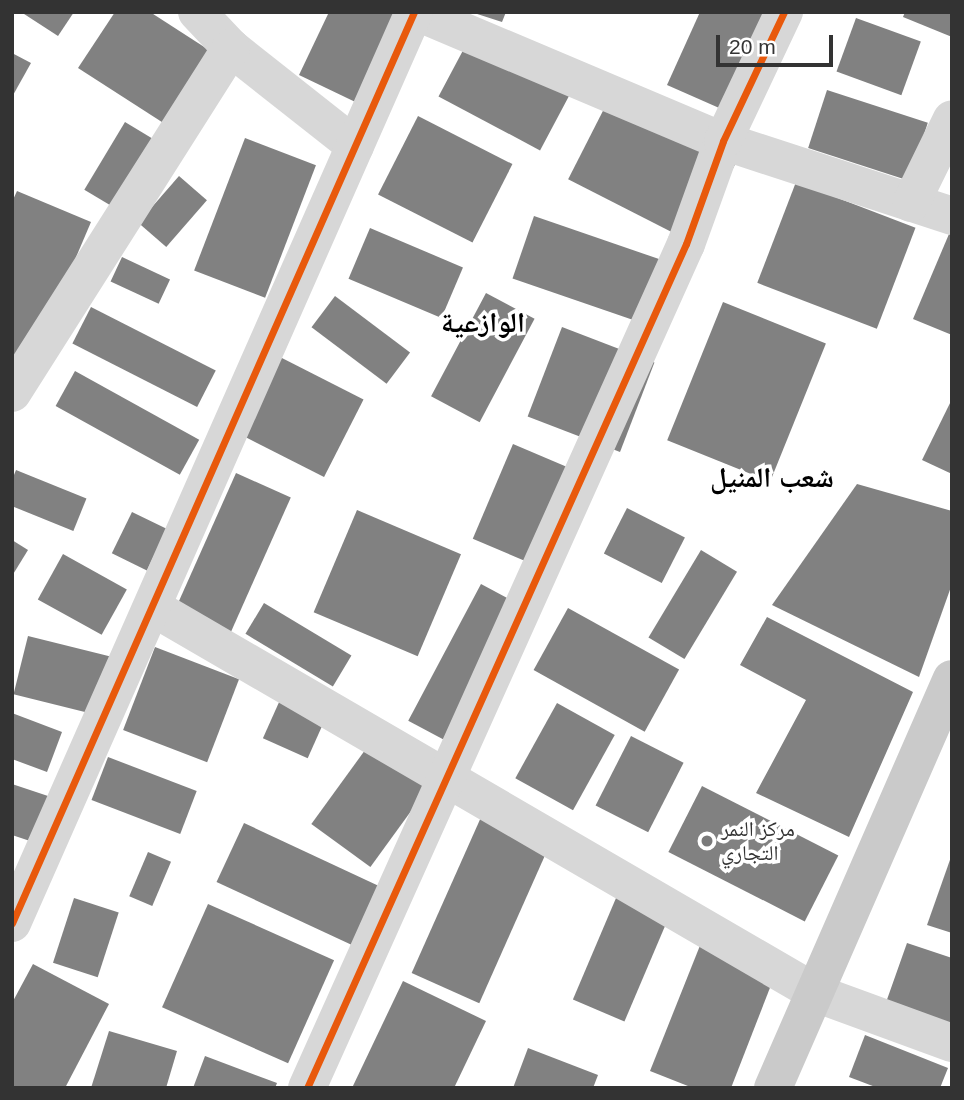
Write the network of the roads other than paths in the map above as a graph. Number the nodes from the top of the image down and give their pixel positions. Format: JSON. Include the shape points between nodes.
{"nodes":[{"id":1,"x":197,"y":12,"type":"edge"},
{"id":2,"x":415,"y":12,"type":"edge"},
{"id":3,"x":784,"y":12,"type":"edge"},
{"id":4,"x":231,"y":48,"type":"junction"},
{"id":5,"x":952,"y":119,"type":"edge"},
{"id":6,"x":723,"y":141,"type":"junction"},
{"id":7,"x":355,"y":146,"type":"junction"},
{"id":8,"x":911,"y":203,"type":"junction"},
{"id":9,"x":952,"y":216,"type":"edge"},
{"id":10,"x":12,"y":393,"type":"edge"},
{"id":11,"x":152,"y":607,"type":"junction"},
{"id":12,"x":952,"y":679,"type":"edge"},
{"id":13,"x":448,"y":775,"type":"junction"},
{"id":14,"x":12,"y":923,"type":"edge"},
{"id":15,"x":818,"y":994,"type":"junction"},
{"id":16,"x":952,"y":1043,"type":"edge"},
{"id":17,"x":307,"y":1088,"type":"edge"},
{"id":18,"x":773,"y":1088,"type":"edge"}],
"edges":[{"from":1,"to":4,"type":"street"},
{"from":2,"to":6,"type":"street"},
{"from":2,"to":7,"type":"street"},
{"from":3,"to":6,"type":"street"},
{"from":4,"to":7,"type":"street"},
{"from":4,"to":10,"type":"street"},
{"from":5,"to":8,"type":"street"},
{"from":6,"to":8,"type":"street"},
{"from":6,"to":13,"type":"street","via":[[686,244]]},
{"from":7,"to":11,"type":"street"},
{"from":8,"to":9,"type":"street"},
{"from":11,"to":13,"type":"street"},
{"from":11,"to":14,"type":"street"},
{"from":12,"to":15,"type":"main road"},
{"from":13,"to":15,"type":"street"},
{"from":13,"to":17,"type":"street"},
{"from":15,"to":16,"type":"street"},
{"from":15,"to":18,"type":"main road"}]}
